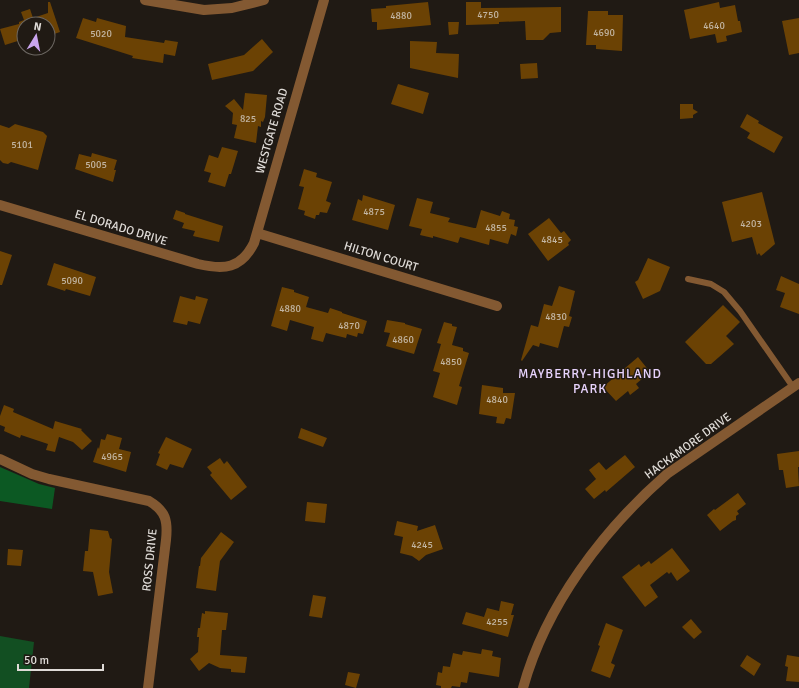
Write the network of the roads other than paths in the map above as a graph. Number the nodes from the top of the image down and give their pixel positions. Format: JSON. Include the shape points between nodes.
{"nodes":[{"id":1,"x":146,"y":0,"type":"edge"},
{"id":2,"x":264,"y":0,"type":"edge"},
{"id":3,"x":324,"y":0,"type":"edge"},
{"id":4,"x":0,"y":205,"type":"edge"},
{"id":5,"x":257,"y":233,"type":"junction"},
{"id":6,"x":236,"y":264,"type":"joint"},
{"id":7,"x":688,"y":279,"type":"dead end"},
{"id":8,"x":497,"y":306,"type":"dead end"},
{"id":9,"x":796,"y":385,"type":"edge"},
{"id":10,"x":0,"y":459,"type":"edge"},
{"id":11,"x":148,"y":688,"type":"edge"},
{"id":12,"x":524,"y":688,"type":"edge"}],
"edges":[{"from":1,"to":2,"type":"street","via":[[204,10],[232,8]]},
{"from":3,"to":5,"type":"street","name":"WESTGATE ROAD"},
{"from":4,"to":6,"type":"street","name":"EL DORADO DRIVE","via":[[198,264],[220,267]]},
{"from":5,"to":6,"type":"street","name":"WESTGATE ROAD","via":[[250,250]]},
{"from":5,"to":8,"type":"street","name":"HILTON COURT"},
{"from":7,"to":9,"type":"lane","via":[[711,284],[724,292]]},
{"from":9,"to":12,"type":"street","name":"HACKAMORE DRIVE","via":[[667,474],[619,522],[581,570],[551,618],[528,669]]},
{"from":10,"to":11,"type":"street","name":"ROSS DRIVE","via":[[49,480],[149,501],[162,511],[166,520],[166,540]]}]}
